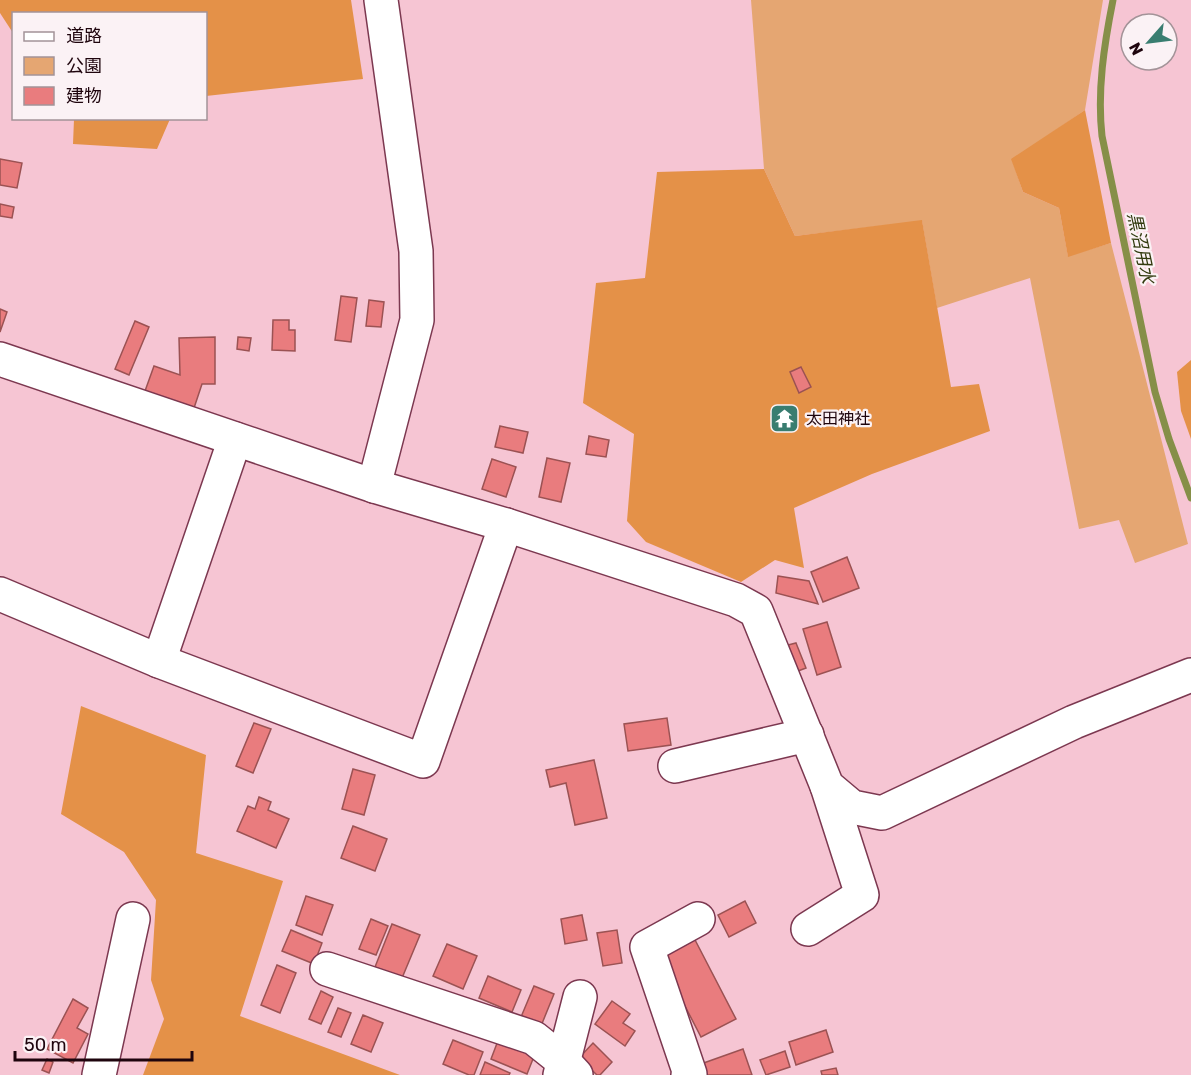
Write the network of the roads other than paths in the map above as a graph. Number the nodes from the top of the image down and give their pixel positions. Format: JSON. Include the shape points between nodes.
{"nodes":[{"id":1,"x":381,"y":0,"type":"edge"},
{"id":2,"x":0,"y":359,"type":"edge"},
{"id":3,"x":235,"y":439,"type":"junction"},
{"id":4,"x":374,"y":486,"type":"junction"},
{"id":5,"x":506,"y":525,"type":"junction"},
{"id":6,"x":0,"y":594,"type":"edge"},
{"id":7,"x":159,"y":661,"type":"junction"},
{"id":8,"x":1191,"y":675,"type":"edge"},
{"id":9,"x":807,"y":735,"type":"junction"},
{"id":10,"x":675,"y":766,"type":"dead end"},
{"id":11,"x":827,"y":786,"type":"junction"},
{"id":12,"x":698,"y":918,"type":"dead end"},
{"id":13,"x":133,"y":919,"type":"dead end"},
{"id":14,"x":808,"y":929,"type":"dead end"},
{"id":15,"x":327,"y":969,"type":"dead end"},
{"id":16,"x":580,"y":996,"type":"dead end"},
{"id":17,"x":567,"y":1071,"type":"edge"},
{"id":18,"x":99,"y":1075,"type":"edge"},
{"id":19,"x":688,"y":1075,"type":"edge"}],
"edges":[{"from":1,"to":4,"type":"street","via":[[416,251],[417,321]]},
{"from":2,"to":3,"type":"street"},
{"from":3,"to":4,"type":"street"},
{"from":3,"to":7,"type":"street"},
{"from":4,"to":5,"type":"street"},
{"from":5,"to":7,"type":"street","via":[[423,761]]},
{"from":5,"to":9,"type":"street","via":[[736,600],[756,611]]},
{"from":6,"to":7,"type":"street"},
{"from":8,"to":11,"type":"street","via":[[1074,722],[882,813],[852,807]]},
{"from":9,"to":10,"type":"street"},
{"from":9,"to":11,"type":"street"},
{"from":11,"to":14,"type":"street","via":[[861,895]]},
{"from":12,"to":19,"type":"street","via":[[647,947]]},
{"from":13,"to":18,"type":"street"},
{"from":15,"to":17,"type":"street","via":[[534,1038]]},
{"from":16,"to":17,"type":"street"}]}
